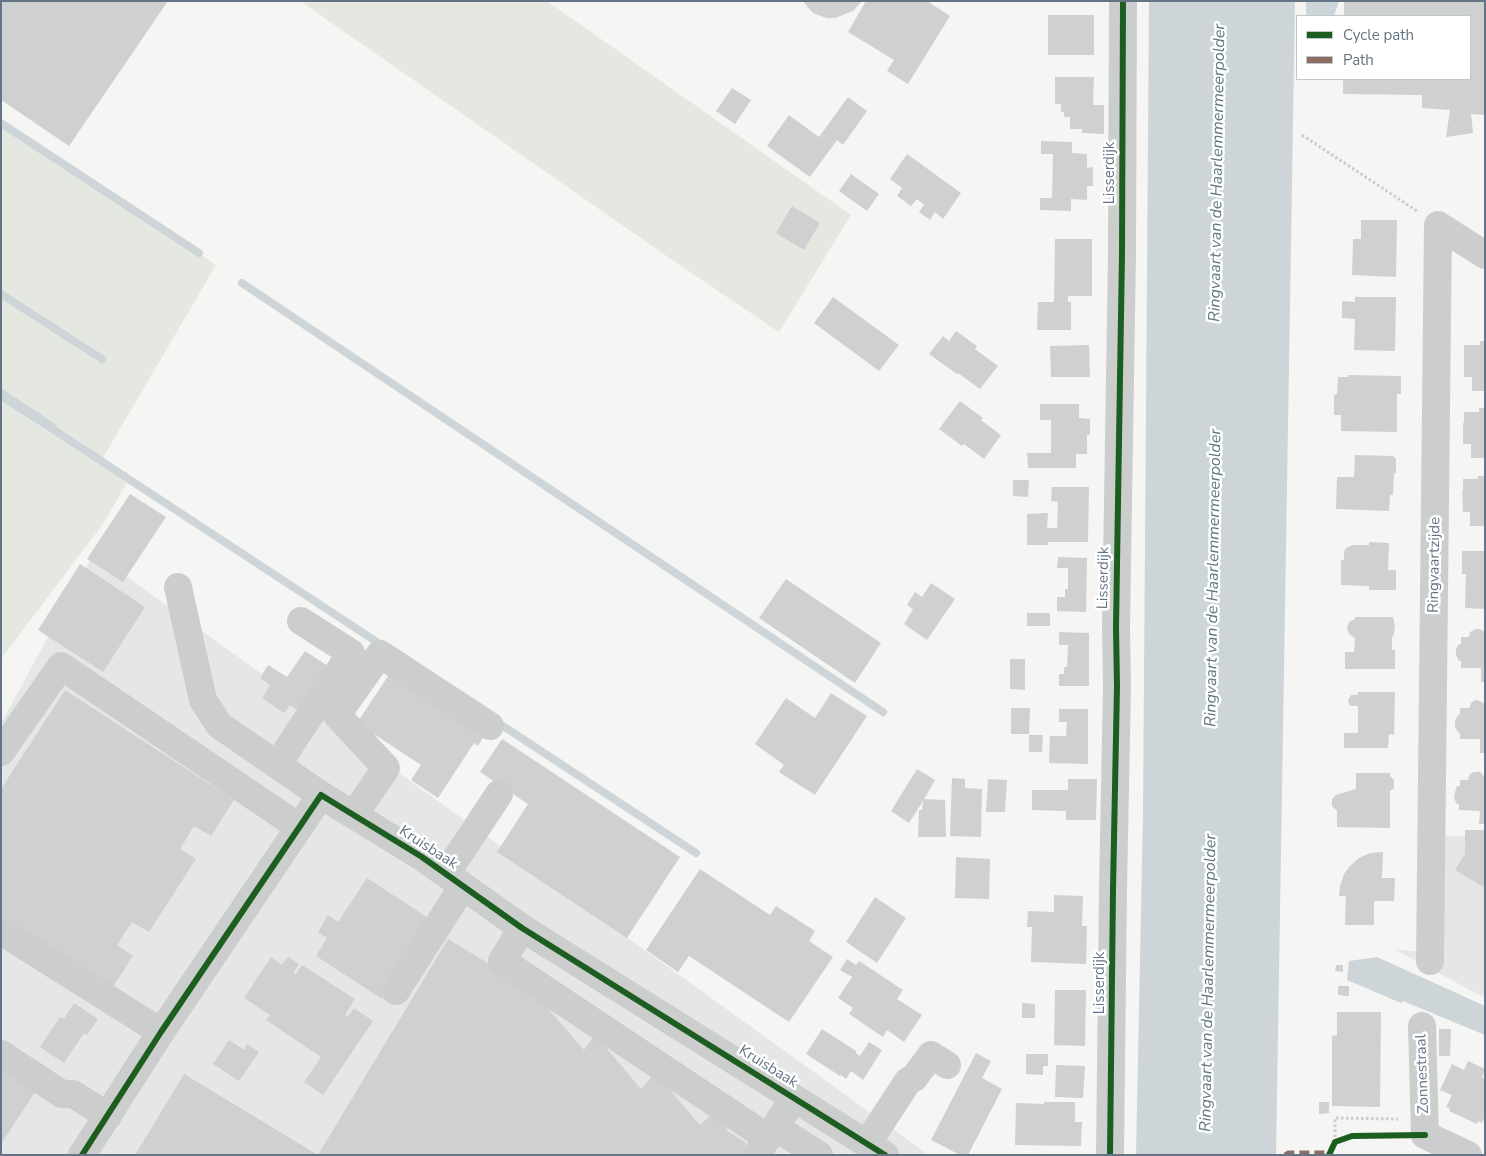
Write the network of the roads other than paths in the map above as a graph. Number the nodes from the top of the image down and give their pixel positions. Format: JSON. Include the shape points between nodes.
{"nodes":[{"id":1,"x":1123,"y":1,"type":"edge"},
{"id":2,"x":1485,"y":255,"type":"edge"},
{"id":3,"x":178,"y":587,"type":"dead end"},
{"id":4,"x":301,"y":621,"type":"dead end"},
{"id":5,"x":490,"y":726,"type":"dead end"},
{"id":6,"x":1,"y":752,"type":"edge"},
{"id":7,"x":277,"y":765,"type":"junction"},
{"id":8,"x":321,"y":794,"type":"junction"},
{"id":9,"x":499,"y":794,"type":"dead end"},
{"id":10,"x":354,"y":815,"type":"junction"},
{"id":11,"x":300,"y":826,"type":"junction"},
{"id":12,"x":455,"y":880,"type":"junction"},
{"id":13,"x":522,"y":928,"type":"junction"},
{"id":14,"x":1,"y":931,"type":"edge"},
{"id":15,"x":1430,"y":961,"type":"dead end"},
{"id":16,"x":396,"y":991,"type":"dead end"},
{"id":17,"x":1422,"y":1026,"type":"dead end"},
{"id":18,"x":161,"y":1032,"type":"junction"},
{"id":19,"x":1,"y":1054,"type":"edge"},
{"id":20,"x":947,"y":1065,"type":"dead end"},
{"id":21,"x":794,"y":1098,"type":"junction"},
{"id":22,"x":108,"y":1116,"type":"junction"},
{"id":23,"x":767,"y":1139,"type":"junction"},
{"id":24,"x":876,"y":1149,"type":"edge"},
{"id":25,"x":82,"y":1155,"type":"edge"},
{"id":26,"x":819,"y":1155,"type":"edge"},
{"id":27,"x":1110,"y":1155,"type":"edge"},
{"id":28,"x":1468,"y":1155,"type":"edge"}],
"edges":[{"from":1,"to":27,"type":"street","name":"Lisserdijk"},
{"from":2,"to":15,"type":"street","name":"Ringvaartzijde","via":[[1438,225]]},
{"from":3,"to":7,"type":"street","name":"Kruisbaak","via":[[203,700],[219,725]]},
{"from":4,"to":7,"type":"street","via":[[351,654]]},
{"from":5,"to":10,"type":"street","via":[[380,654],[338,715],[386,768]]},
{"from":6,"to":11,"type":"street","via":[[61,666]]},
{"from":7,"to":8,"type":"street","name":"Kruisbaak"},
{"from":8,"to":10,"type":"street","name":"Kruisbaak"},
{"from":8,"to":11,"type":"street"},
{"from":9,"to":12,"type":"street"},
{"from":10,"to":12,"type":"street","name":"Kruisbaak"},
{"from":11,"to":18,"type":"street"},
{"from":12,"to":13,"type":"street","name":"Kruisbaak"},
{"from":12,"to":16,"type":"street"},
{"from":13,"to":21,"type":"street","name":"Kruisbaak"},
{"from":13,"to":23,"type":"street","via":[[502,961]]},
{"from":14,"to":18,"type":"street"},
{"from":17,"to":28,"type":"street","name":"Zonnestraal","via":[[1425,1135]]},
{"from":18,"to":22,"type":"street"},
{"from":19,"to":22,"type":"street","via":[[62,1094],[73,1094]]},
{"from":20,"to":24,"type":"street","via":[[931,1055],[914,1078],[908,1081]]},
{"from":21,"to":23,"type":"street"},
{"from":21,"to":24,"type":"street","name":"Kruisbaak"},
{"from":22,"to":25,"type":"street"},
{"from":23,"to":26,"type":"street"}]}
